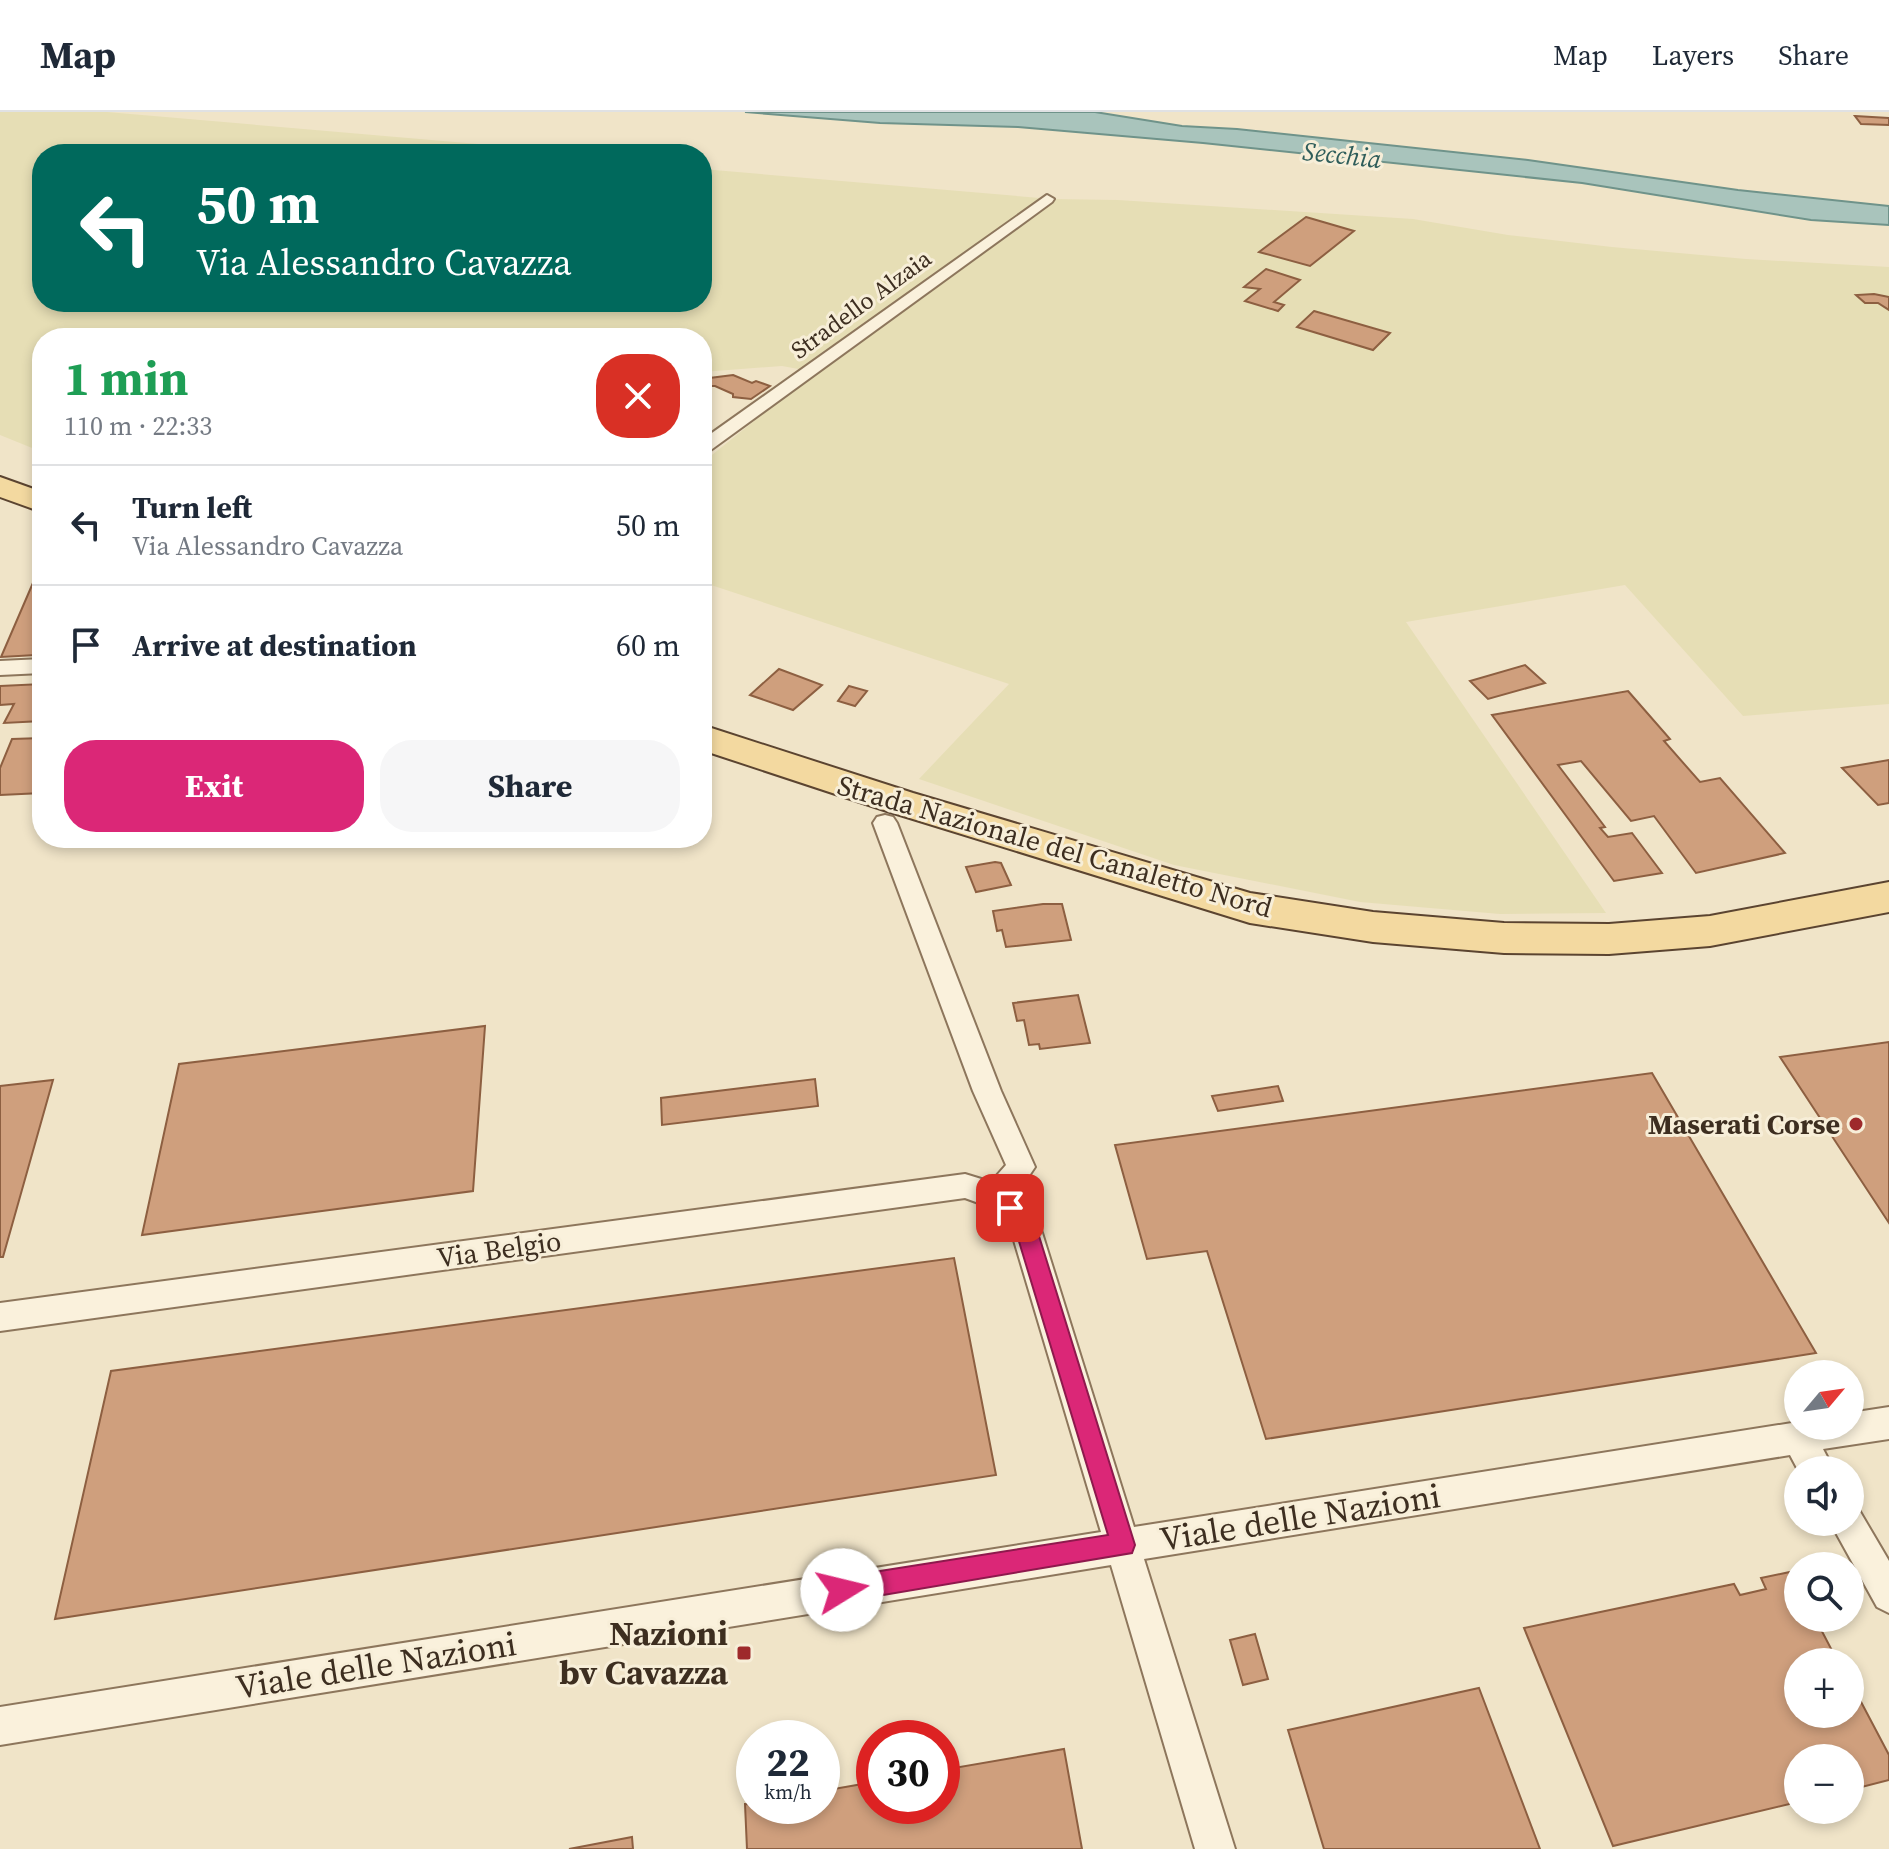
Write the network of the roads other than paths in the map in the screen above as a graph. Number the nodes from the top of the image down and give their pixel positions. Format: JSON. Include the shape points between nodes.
{"nodes":[{"id":1,"x":1047,"y":199,"type":"dead end"},
{"id":2,"x":712,"y":441,"type":"edge"},
{"id":3,"x":0,"y":486,"type":"edge"},
{"id":4,"x":32,"y":499,"type":"edge"},
{"id":5,"x":32,"y":666,"type":"edge"},
{"id":6,"x":0,"y":668,"type":"edge"},
{"id":7,"x":712,"y":740,"type":"edge"},
{"id":8,"x":885,"y":823,"type":"dead end"},
{"id":9,"x":1889,"y":897,"type":"edge"},
{"id":10,"x":997,"y":1196,"type":"junction"},
{"id":11,"x":0,"y":1317,"type":"edge"},
{"id":12,"x":1889,"y":1423,"type":"edge"},
{"id":13,"x":1864,"y":1427,"type":"edge"},
{"id":14,"x":1785,"y":1440,"type":"edge"},
{"id":15,"x":1855,"y":1536,"type":"edge"},
{"id":16,"x":1123,"y":1545,"type":"junction"},
{"id":17,"x":1889,"y":1595,"type":"edge"},
{"id":18,"x":0,"y":1726,"type":"edge"},
{"id":19,"x":1215,"y":1849,"type":"edge"}],
"edges":[{"from":1,"to":2,"type":"street","name":"Stradello Alzaia"},
{"from":3,"to":4,"type":"main road"},
{"from":5,"to":6,"type":"street"},
{"from":7,"to":9,"type":"main road","name":"Strada Nazionale del Canaletto Nord","via":[[1250,908],[1373,927],[1504,938],[1609,939],[1710,931]]},
{"from":8,"to":10,"type":"street","via":[[1021,1167]]},
{"from":10,"to":11,"type":"street","name":"Via Belgio","via":[[965,1186]]},
{"from":10,"to":16,"type":"street","via":[[1023,1220]]},
{"from":12,"to":13,"type":"street","name":"Viale delle Nazioni"},
{"from":14,"to":16,"type":"street","name":"Viale delle Nazioni"},
{"from":15,"to":17,"type":"street"},
{"from":16,"to":18,"type":"street","name":"Viale delle Nazioni"},
{"from":16,"to":19,"type":"street"}]}
